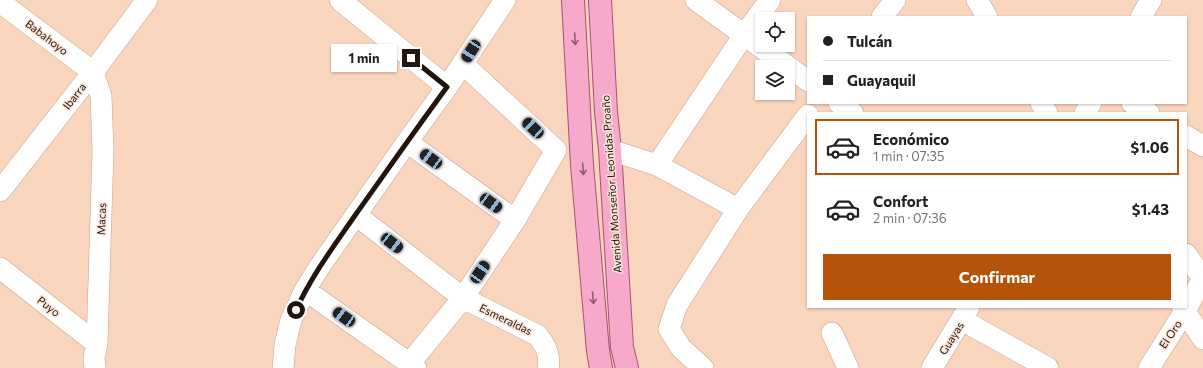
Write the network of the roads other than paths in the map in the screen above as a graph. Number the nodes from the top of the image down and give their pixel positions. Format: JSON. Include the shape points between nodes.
{"nodes":[{"id":1,"x":147,"y":0,"type":"edge"},
{"id":2,"x":340,"y":0,"type":"edge"},
{"id":3,"x":505,"y":0,"type":"edge"},
{"id":4,"x":573,"y":0,"type":"edge"},
{"id":5,"x":600,"y":0,"type":"edge"},
{"id":6,"x":696,"y":0,"type":"edge"},
{"id":7,"x":770,"y":0,"type":"edge"},
{"id":8,"x":895,"y":0,"type":"edge"},
{"id":9,"x":977,"y":0,"type":"edge"},
{"id":10,"x":1151,"y":0,"type":"edge"},
{"id":11,"x":0,"y":2,"type":"edge"},
{"id":12,"x":883,"y":16,"type":"edge"},
{"id":13,"x":986,"y":16,"type":"edge"},
{"id":14,"x":1142,"y":16,"type":"edge"},
{"id":15,"x":744,"y":35,"type":"junction"},
{"id":16,"x":463,"y":64,"type":"junction"},
{"id":17,"x":93,"y":72,"type":"junction"},
{"id":18,"x":807,"y":80,"type":"edge"},
{"id":19,"x":447,"y":87,"type":"junction"},
{"id":20,"x":840,"y":104,"type":"edge"},
{"id":21,"x":1134,"y":104,"type":"edge"},
{"id":22,"x":852,"y":112,"type":"edge"},
{"id":23,"x":1147,"y":112,"type":"edge"},
{"id":24,"x":807,"y":117,"type":"edge"},
{"id":25,"x":1187,"y":137,"type":"edge"},
{"id":26,"x":407,"y":142,"type":"junction"},
{"id":27,"x":1203,"y":146,"type":"edge"},
{"id":28,"x":610,"y":150,"type":"junction"},
{"id":29,"x":657,"y":165,"type":"junction"},
{"id":30,"x":0,"y":191,"type":"edge"},
{"id":31,"x":738,"y":209,"type":"junction"},
{"id":32,"x":356,"y":215,"type":"junction"},
{"id":33,"x":515,"y":220,"type":"junction"},
{"id":34,"x":1187,"y":255,"type":"edge"},
{"id":35,"x":0,"y":268,"type":"edge"},
{"id":36,"x":1203,"y":279,"type":"edge"},
{"id":37,"x":305,"y":290,"type":"junction"},
{"id":38,"x":463,"y":298,"type":"junction"},
{"id":39,"x":1187,"y":304,"type":"edge"},
{"id":40,"x":1184,"y":309,"type":"edge"},
{"id":41,"x":965,"y":313,"type":"edge"},
{"id":42,"x":832,"y":332,"type":"dead end"},
{"id":43,"x":1203,"y":339,"type":"edge"},
{"id":44,"x":94,"y":360,"type":"edge"},
{"id":45,"x":413,"y":366,"type":"edge"},
{"id":46,"x":283,"y":368,"type":"edge"},
{"id":47,"x":548,"y":368,"type":"edge"},
{"id":48,"x":602,"y":368,"type":"edge"},
{"id":49,"x":627,"y":368,"type":"edge"},
{"id":50,"x":703,"y":368,"type":"edge"},
{"id":51,"x":848,"y":368,"type":"edge"},
{"id":52,"x":932,"y":368,"type":"edge"},
{"id":53,"x":1048,"y":368,"type":"edge"},
{"id":54,"x":1149,"y":368,"type":"edge"}],
"edges":[{"from":1,"to":17,"type":"street","name":"Ibarra"},
{"from":2,"to":19,"type":"street"},
{"from":3,"to":16,"type":"street"},
{"from":4,"to":48,"type":"main road","one_way":true,"via":[[582,165],[598,351]]},
{"from":5,"to":28,"type":"main road","name":"Avenida Monseñor Leonidas Proaño"},
{"from":6,"to":15,"type":"street"},
{"from":7,"to":15,"type":"street"},
{"from":8,"to":12,"type":"street"},
{"from":9,"to":13,"type":"street"},
{"from":10,"to":14,"type":"street"},
{"from":11,"to":17,"type":"street","name":"Babahoyo"},
{"from":15,"to":18,"type":"street"},
{"from":15,"to":29,"type":"street"},
{"from":16,"to":19,"type":"street"},
{"from":16,"to":33,"type":"street","via":[[556,150]]},
{"from":17,"to":30,"type":"street","name":"Ibarra"},
{"from":17,"to":44,"type":"street","name":"Macas","via":[[101,96],[103,151]]},
{"from":19,"to":26,"type":"street"},
{"from":20,"to":22,"type":"street"},
{"from":21,"to":23,"type":"street"},
{"from":24,"to":31,"type":"street"},
{"from":25,"to":27,"type":"street"},
{"from":26,"to":32,"type":"street"},
{"from":26,"to":33,"type":"street"},
{"from":28,"to":29,"type":"street"},
{"from":28,"to":49,"type":"main road","name":"Avenida Monseñor Leonidas Proaño","via":[[622,347]]},
{"from":29,"to":31,"type":"street"},
{"from":31,"to":50,"type":"street","via":[[677,305],[670,329],[681,348]]},
{"from":32,"to":37,"type":"street"},
{"from":32,"to":38,"type":"street","name":"Esmeraldas"},
{"from":33,"to":38,"type":"street"},
{"from":34,"to":36,"type":"street"},
{"from":35,"to":44,"type":"street","name":"Puyo"},
{"from":36,"to":39,"type":"street","name":"El Oro"},
{"from":37,"to":45,"type":"street"},
{"from":37,"to":46,"type":"street","via":[[291,320]]},
{"from":38,"to":45,"type":"street"},
{"from":38,"to":47,"type":"street","name":"Esmeraldas","via":[[537,335],[548,353]]},
{"from":40,"to":43,"type":"street"},
{"from":40,"to":54,"type":"street","name":"El Oro"},
{"from":41,"to":52,"type":"street","name":"Guayas"},
{"from":41,"to":53,"type":"street"},
{"from":42,"to":51,"type":"street"}]}
